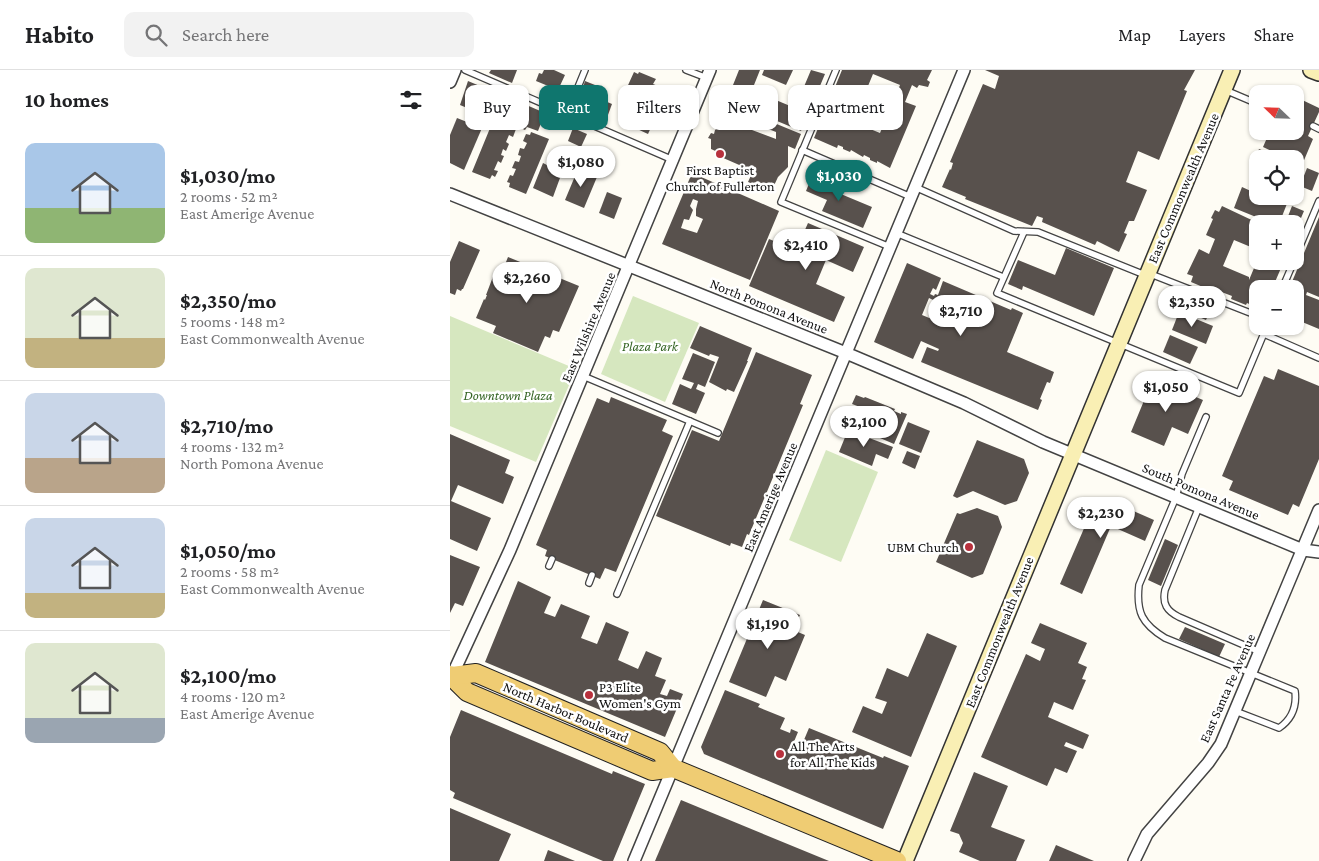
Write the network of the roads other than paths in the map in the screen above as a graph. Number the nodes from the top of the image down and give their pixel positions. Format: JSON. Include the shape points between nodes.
{"nodes":[{"id":1,"x":455,"y":70,"type":"edge"},
{"id":2,"x":465,"y":70,"type":"edge"},
{"id":3,"x":585,"y":70,"type":"edge"},
{"id":4,"x":686,"y":70,"type":"edge"},
{"id":5,"x":836,"y":70,"type":"edge"},
{"id":6,"x":964,"y":70,"type":"edge"},
{"id":7,"x":1232,"y":70,"type":"edge"},
{"id":8,"x":1311,"y":70,"type":"edge"},
{"id":9,"x":1319,"y":73,"type":"edge"},
{"id":10,"x":708,"y":74,"type":"edge"},
{"id":11,"x":450,"y":82,"type":"edge"},
{"id":12,"x":579,"y":85,"type":"edge"},
{"id":13,"x":1224,"y":90,"type":"junction"},
{"id":14,"x":1249,"y":100,"type":"edge"},
{"id":15,"x":539,"y":102,"type":"edge"},
{"id":16,"x":604,"y":130,"type":"edge"},
{"id":17,"x":802,"y":150,"type":"junction"},
{"id":18,"x":673,"y":160,"type":"junction"},
{"id":19,"x":913,"y":192,"type":"junction"},
{"id":20,"x":450,"y":194,"type":"edge"},
{"id":21,"x":1319,"y":201,"type":"edge"},
{"id":22,"x":1024,"y":232,"type":"junction"},
{"id":23,"x":896,"y":233,"type":"junction"},
{"id":24,"x":1304,"y":236,"type":"edge"},
{"id":25,"x":890,"y":247,"type":"junction"},
{"id":26,"x":629,"y":267,"type":"junction"},
{"id":27,"x":1148,"y":274,"type":"junction"},
{"id":28,"x":1003,"y":277,"type":"junction"},
{"id":29,"x":1249,"y":313,"type":"edge"},
{"id":30,"x":1264,"y":335,"type":"edge"},
{"id":31,"x":1266,"y":335,"type":"edge"},
{"id":32,"x":1119,"y":344,"type":"junction"},
{"id":33,"x":846,"y":353,"type":"junction"},
{"id":34,"x":1319,"y":358,"type":"edge"},
{"id":35,"x":583,"y":376,"type":"junction"},
{"id":36,"x":661,"y":409,"type":"junction"},
{"id":37,"x":658,"y":417,"type":"dead end"},
{"id":38,"x":1206,"y":417,"type":"dead end"},
{"id":39,"x":690,"y":421,"type":"junction"},
{"id":40,"x":718,"y":432,"type":"dead end"},
{"id":41,"x":1073,"y":454,"type":"junction"},
{"id":42,"x":1176,"y":497,"type":"junction"},
{"id":43,"x":1199,"y":507,"type":"junction"},
{"id":44,"x":1319,"y":510,"type":"edge"},
{"id":45,"x":1303,"y":550,"type":"junction"},
{"id":46,"x":1319,"y":552,"type":"edge"},
{"id":47,"x":552,"y":559,"type":"dead end"},
{"id":48,"x":549,"y":566,"type":"dead end"},
{"id":49,"x":592,"y":575,"type":"dead end"},
{"id":50,"x":589,"y":583,"type":"dead end"},
{"id":51,"x":617,"y":594,"type":"dead end"},
{"id":52,"x":1260,"y":652,"type":"junction"},
{"id":53,"x":1251,"y":673,"type":"junction"},
{"id":54,"x":451,"y":677,"type":"edge"},
{"id":55,"x":1235,"y":711,"type":"junction"},
{"id":56,"x":673,"y":768,"type":"junction"},
{"id":57,"x":634,"y":861,"type":"edge"},
{"id":58,"x":897,"y":861,"type":"edge"},
{"id":59,"x":904,"y":861,"type":"edge"},
{"id":60,"x":1134,"y":861,"type":"edge"}],
"edges":[{"from":1,"to":11,"type":"street"},
{"from":2,"to":15,"type":"lane"},
{"from":3,"to":12,"type":"lane"},
{"from":4,"to":10,"type":"lane"},
{"from":5,"to":17,"type":"lane"},
{"from":6,"to":19,"type":"street","name":"East Amerige Avenue"},
{"from":7,"to":13,"type":"main road","name":"East Commonwealth Avenue"},
{"from":8,"to":9,"type":"main road"},
{"from":10,"to":18,"type":"street","name":"East Wilshire Avenue"},
{"from":13,"to":14,"type":"lane"},
{"from":13,"to":27,"type":"main road","name":"East Commonwealth Avenue"},
{"from":16,"to":18,"type":"lane"},
{"from":17,"to":19,"type":"lane"},
{"from":17,"to":25,"type":"lane","via":[[781,202]]},
{"from":18,"to":26,"type":"street","name":"East Wilshire Avenue"},
{"from":19,"to":22,"type":"lane"},
{"from":19,"to":23,"type":"street","name":"East Amerige Avenue"},
{"from":20,"to":26,"type":"street","name":"North Pomona Avenue"},
{"from":21,"to":24,"type":"lane"},
{"from":22,"to":27,"type":"lane","via":[[1038,232]]},
{"from":22,"to":28,"type":"lane"},
{"from":23,"to":25,"type":"street","name":"East Amerige Avenue"},
{"from":23,"to":28,"type":"lane"},
{"from":25,"to":33,"type":"street","name":"East Amerige Avenue"},
{"from":26,"to":33,"type":"street","name":"North Pomona Avenue"},
{"from":26,"to":35,"type":"street","name":"East Wilshire Avenue"},
{"from":27,"to":29,"type":"lane"},
{"from":27,"to":32,"type":"main road","name":"East Commonwealth Avenue"},
{"from":28,"to":32,"type":"lane","via":[[997,293]]},
{"from":30,"to":32,"type":"lane","via":[[1239,393]]},
{"from":31,"to":34,"type":"lane"},
{"from":32,"to":41,"type":"main road","name":"East Commonwealth Avenue"},
{"from":33,"to":41,"type":"street","name":"North Pomona Avenue"},
{"from":33,"to":56,"type":"street","name":"East Amerige Avenue"},
{"from":35,"to":36,"type":"lane"},
{"from":35,"to":54,"type":"street","name":"East Wilshire Avenue","via":[[510,550]]},
{"from":36,"to":37,"type":"lane"},
{"from":36,"to":39,"type":"lane"},
{"from":38,"to":42,"type":"lane"},
{"from":39,"to":40,"type":"lane"},
{"from":39,"to":51,"type":"lane"},
{"from":41,"to":42,"type":"street","name":"South Pomona Avenue"},
{"from":41,"to":59,"type":"main road","name":"East Commonwealth Avenue"},
{"from":42,"to":43,"type":"street","name":"South Pomona Avenue"},
{"from":42,"to":53,"type":"lane","via":[[1139,585],[1139,610],[1144,621],[1165,638]]},
{"from":43,"to":45,"type":"street","name":"South Pomona Avenue"},
{"from":43,"to":52,"type":"lane","via":[[1165,590],[1164,604],[1179,617]]},
{"from":44,"to":45,"type":"street","name":"East Santa Fe Avenue"},
{"from":45,"to":46,"type":"street","name":"South Pomona Avenue"},
{"from":45,"to":52,"type":"street","name":"East Santa Fe Avenue"},
{"from":47,"to":48,"type":"lane"},
{"from":49,"to":50,"type":"lane"},
{"from":52,"to":53,"type":"street","name":"East Santa Fe Avenue"},
{"from":53,"to":55,"type":"street","name":"East Santa Fe Avenue"},
{"from":53,"to":55,"type":"lane","via":[[1295,691],[1293,712],[1279,728]]},
{"from":54,"to":56,"type":"main road","name":"North Harbor Boulevard","via":[[476,673],[660,752]]},
{"from":55,"to":60,"type":"street","name":"East Santa Fe Avenue","via":[[1214,755],[1147,834]]},
{"from":56,"to":57,"type":"street","name":"East Amerige Avenue"},
{"from":56,"to":58,"type":"main road","name":"North Harbor Boulevard"}]}
